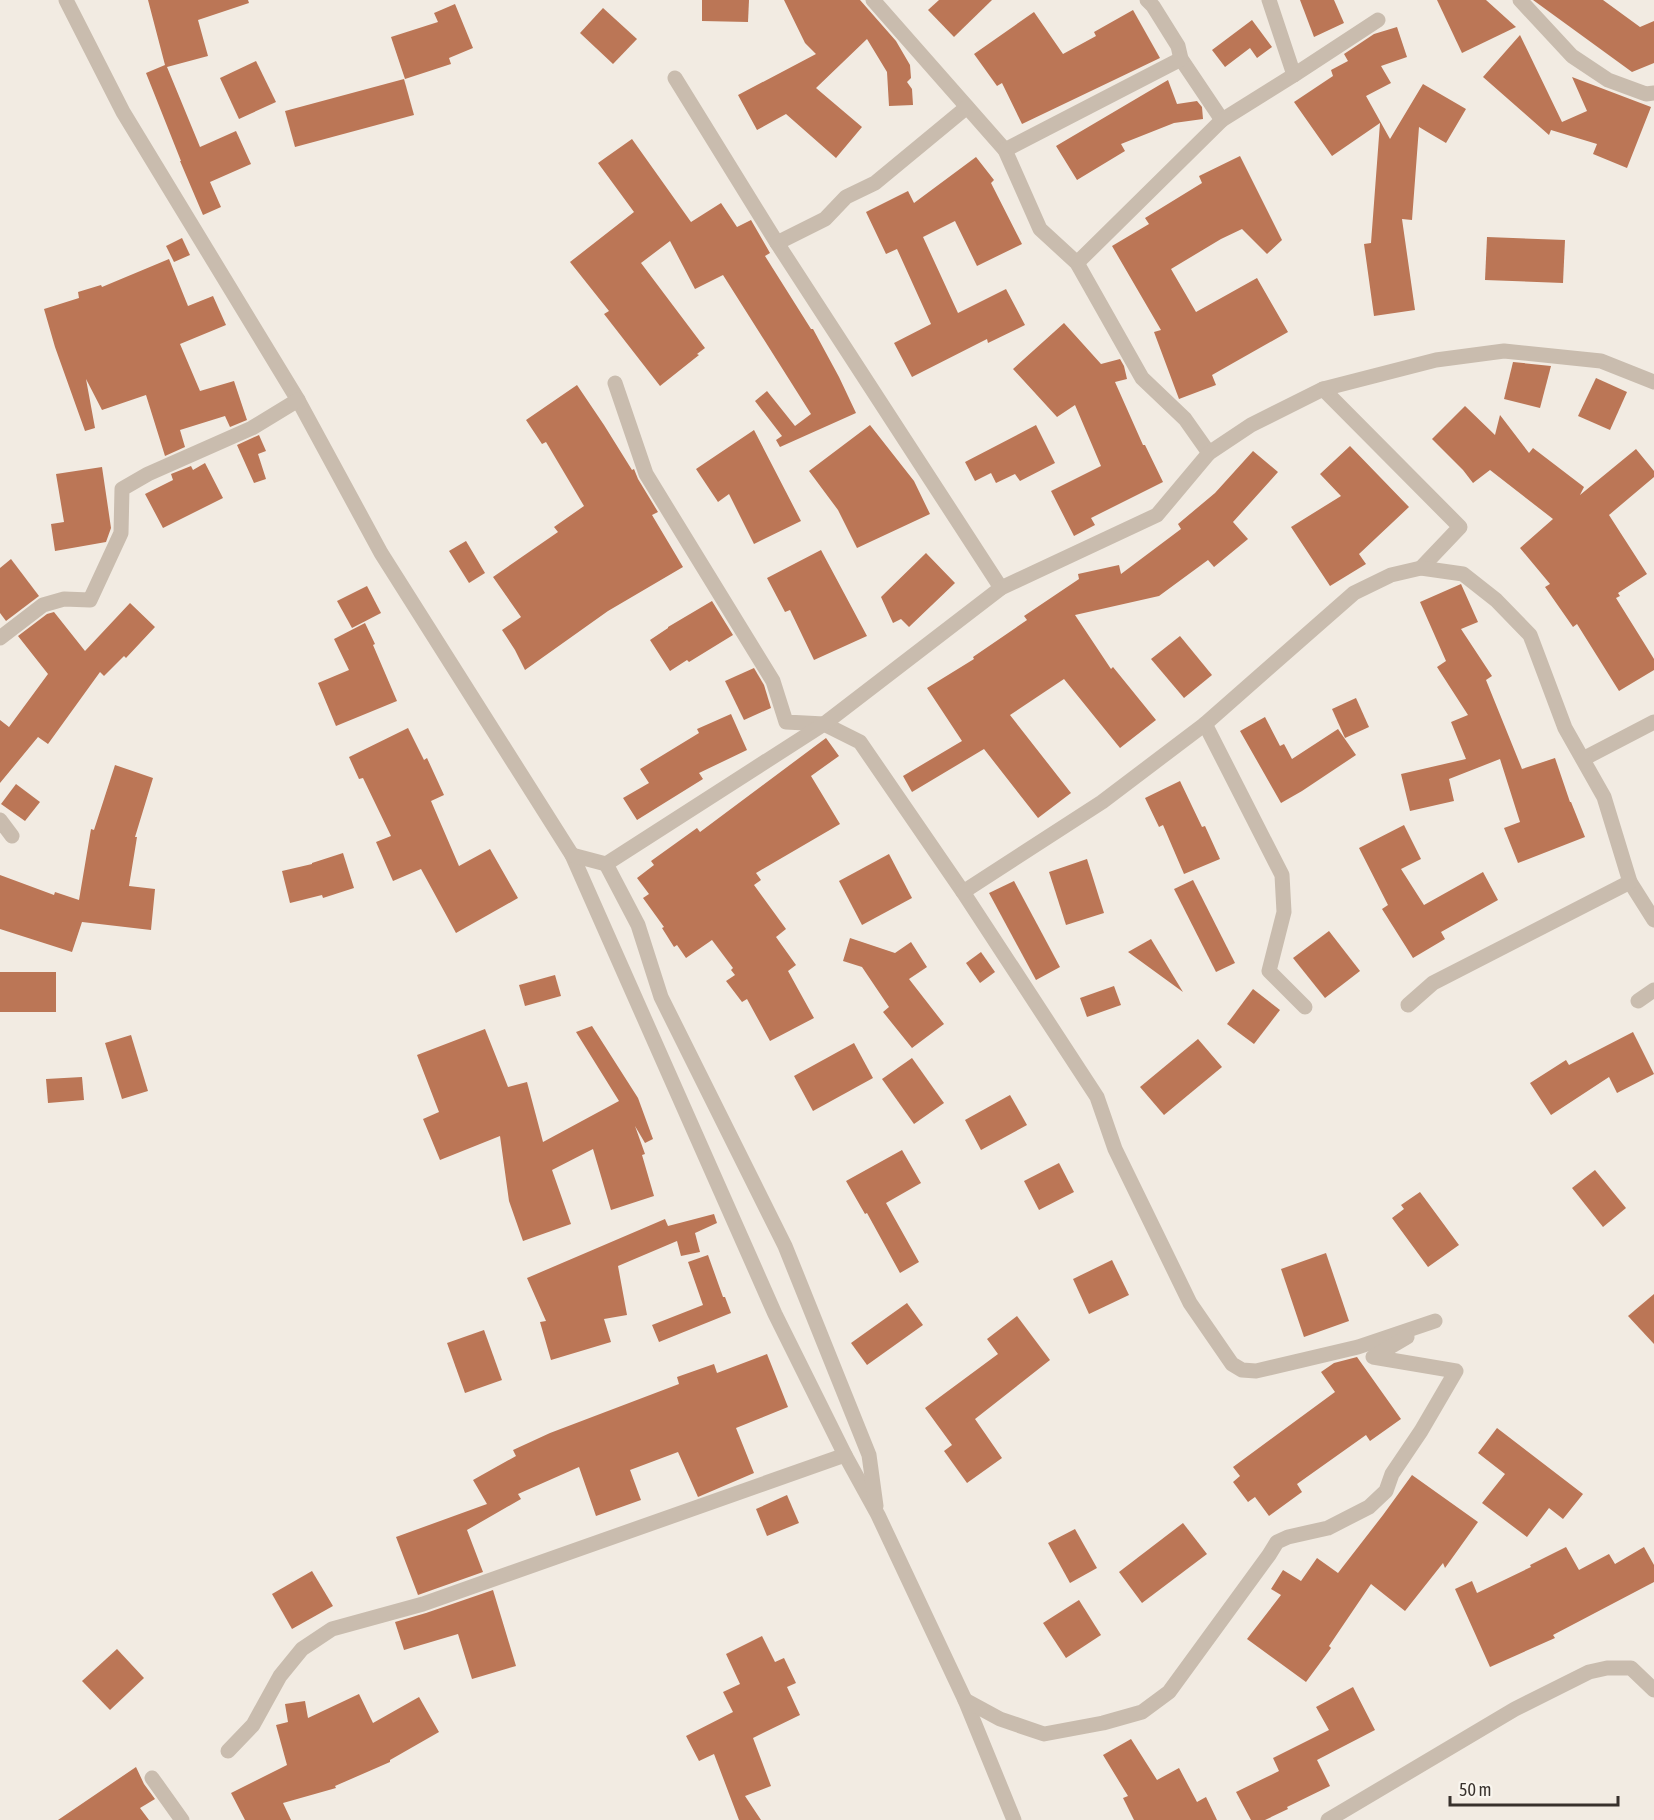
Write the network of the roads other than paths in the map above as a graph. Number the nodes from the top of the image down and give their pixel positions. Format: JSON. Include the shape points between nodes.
{"nodes":[{"id":1,"x":66,"y":0,"type":"edge"},
{"id":2,"x":873,"y":0,"type":"edge"},
{"id":3,"x":1147,"y":0,"type":"edge"},
{"id":4,"x":1269,"y":0,"type":"edge"},
{"id":5,"x":1520,"y":0,"type":"edge"},
{"id":6,"x":1378,"y":20,"type":"dead end"},
{"id":7,"x":1180,"y":59,"type":"junction"},
{"id":8,"x":1294,"y":75,"type":"junction"},
{"id":9,"x":675,"y":78,"type":"dead end"},
{"id":10,"x":1654,"y":93,"type":"edge"},
{"id":11,"x":967,"y":107,"type":"junction"},
{"id":12,"x":1222,"y":120,"type":"junction"},
{"id":13,"x":1005,"y":150,"type":"junction"},
{"id":14,"x":777,"y":243,"type":"junction"},
{"id":15,"x":1077,"y":263,"type":"junction"},
{"id":16,"x":1654,"y":382,"type":"edge"},
{"id":17,"x":615,"y":383,"type":"dead end"},
{"id":18,"x":1323,"y":389,"type":"junction"},
{"id":19,"x":298,"y":400,"type":"junction"},
{"id":20,"x":1209,"y":453,"type":"junction"},
{"id":21,"x":1421,"y":568,"type":"junction"},
{"id":22,"x":1001,"y":588,"type":"junction"},
{"id":23,"x":0,"y":638,"type":"edge"},
{"id":24,"x":1654,"y":722,"type":"edge"},
{"id":25,"x":824,"y":724,"type":"junction"},
{"id":26,"x":1205,"y":724,"type":"junction"},
{"id":27,"x":1583,"y":759,"type":"junction"},
{"id":28,"x":0,"y":820,"type":"edge"},
{"id":29,"x":12,"y":836,"type":"dead end"},
{"id":30,"x":572,"y":855,"type":"junction"},
{"id":31,"x":606,"y":864,"type":"junction"},
{"id":32,"x":1630,"y":882,"type":"junction"},
{"id":33,"x":963,"y":892,"type":"junction"},
{"id":34,"x":1654,"y":920,"type":"edge"},
{"id":35,"x":1654,"y":990,"type":"edge"},
{"id":36,"x":1638,"y":1001,"type":"dead end"},
{"id":37,"x":1408,"y":1005,"type":"dead end"},
{"id":38,"x":1305,"y":1007,"type":"dead end"},
{"id":39,"x":845,"y":1455,"type":"junction"},
{"id":40,"x":878,"y":1515,"type":"junction"},
{"id":41,"x":1654,"y":1690,"type":"edge"},
{"id":42,"x":965,"y":1700,"type":"junction"},
{"id":43,"x":228,"y":1750,"type":"dead end"},
{"id":44,"x":152,"y":1778,"type":"dead end"},
{"id":45,"x":1336,"y":1818,"type":"edge"},
{"id":46,"x":182,"y":1820,"type":"edge"},
{"id":47,"x":1014,"y":1820,"type":"edge"}],
"edges":[{"from":1,"to":19,"type":"street","via":[[123,112]]},
{"from":2,"to":11,"type":"street"},
{"from":3,"to":7,"type":"street","via":[[1178,46]]},
{"from":4,"to":8,"type":"street"},
{"from":5,"to":10,"type":"street","via":[[1572,56],[1608,80],[1646,94]]},
{"from":6,"to":8,"type":"street"},
{"from":7,"to":12,"type":"street"},
{"from":7,"to":13,"type":"street"},
{"from":8,"to":12,"type":"street"},
{"from":9,"to":14,"type":"street"},
{"from":11,"to":13,"type":"street"},
{"from":11,"to":14,"type":"street","via":[[875,183],[846,197],[825,219]]},
{"from":12,"to":15,"type":"street"},
{"from":13,"to":15,"type":"street","via":[[1040,229]]},
{"from":14,"to":22,"type":"street"},
{"from":15,"to":20,"type":"street","via":[[1142,378],[1185,419]]},
{"from":16,"to":18,"type":"street","via":[[1601,361],[1504,351],[1436,360]]},
{"from":17,"to":25,"type":"street","via":[[646,474],[773,681],[786,722]]},
{"from":18,"to":20,"type":"street","via":[[1251,425]]},
{"from":18,"to":21,"type":"street","via":[[1460,527]]},
{"from":19,"to":23,"type":"street","via":[[252,428],[122,489],[121,533],[90,600],[64,599],[43,605]]},
{"from":19,"to":30,"type":"street","via":[[381,553]]},
{"from":20,"to":22,"type":"street","via":[[1157,515]]},
{"from":21,"to":26,"type":"street","via":[[1391,575],[1354,593]]},
{"from":21,"to":27,"type":"street","via":[[1463,574],[1530,635],[1565,728]]},
{"from":22,"to":25,"type":"street"},
{"from":24,"to":27,"type":"street"},
{"from":25,"to":31,"type":"street"},
{"from":25,"to":33,"type":"street","via":[[860,742]]},
{"from":26,"to":33,"type":"street","via":[[1102,802]]},
{"from":26,"to":38,"type":"street","via":[[1282,875],[1284,912],[1269,972]]},
{"from":27,"to":32,"type":"street","via":[[1604,796]]},
{"from":28,"to":29,"type":"street"},
{"from":30,"to":31,"type":"street"},
{"from":30,"to":39,"type":"street","via":[[775,1314]]},
{"from":31,"to":40,"type":"street","via":[[638,925],[661,997],[785,1246],[869,1455]]},
{"from":32,"to":34,"type":"street"},
{"from":32,"to":37,"type":"street","via":[[1433,983]]},
{"from":33,"to":42,"type":"street","via":[[1097,1097],[1115,1149],[1190,1303],[1232,1364],[1256,1371],[1359,1347],[1435,1321],[1373,1357],[1456,1371],[1392,1474],[1386,1491],[1369,1507],[1328,1528],[1276,1542],[1169,1692],[1142,1712],[1044,1734],[1000,1719]]},
{"from":35,"to":36,"type":"street"},
{"from":39,"to":40,"type":"street"},
{"from":39,"to":43,"type":"street","via":[[423,1604],[332,1629],[302,1649],[280,1676],[253,1725]]},
{"from":40,"to":42,"type":"street"},
{"from":41,"to":45,"type":"street","via":[[1631,1668],[1589,1672],[1515,1709]]},
{"from":42,"to":47,"type":"street"},
{"from":44,"to":46,"type":"street"}]}
